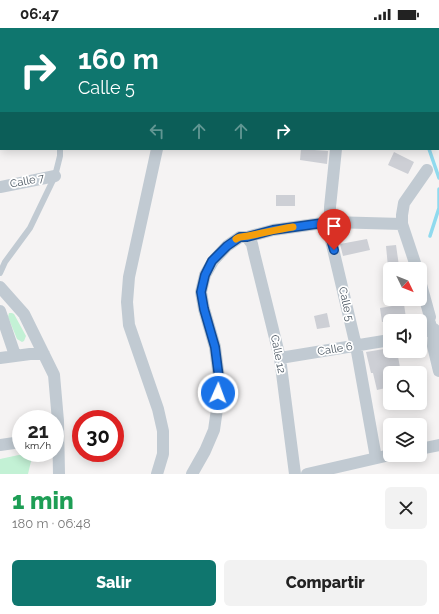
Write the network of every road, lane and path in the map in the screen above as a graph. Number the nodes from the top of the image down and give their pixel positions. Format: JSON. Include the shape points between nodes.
{"nodes":[{"id":1,"x":60,"y":150,"type":"edge"},
{"id":2,"x":157,"y":150,"type":"edge"},
{"id":3,"x":336,"y":150,"type":"edge"},
{"id":4,"x":427,"y":170,"type":"dead end"},
{"id":5,"x":55,"y":176,"type":"junction"},
{"id":6,"x":0,"y":187,"type":"edge"},
{"id":7,"x":330,"y":222,"type":"junction"},
{"id":8,"x":402,"y":224,"type":"junction"},
{"id":9,"x":247,"y":237,"type":"junction"},
{"id":10,"x":415,"y":262,"type":"edge"},
{"id":11,"x":0,"y":273,"type":"edge"},
{"id":12,"x":0,"y":287,"type":"edge"},
{"id":13,"x":427,"y":302,"type":"edge"},
{"id":14,"x":0,"y":311,"type":"edge"},
{"id":15,"x":434,"y":322,"type":"edge"},
{"id":16,"x":383,"y":341,"type":"edge"},
{"id":17,"x":356,"y":346,"type":"junction"},
{"id":18,"x":44,"y":354,"type":"junction"},
{"id":19,"x":15,"y":355,"type":"junction"},
{"id":20,"x":0,"y":358,"type":"edge"},
{"id":21,"x":280,"y":358,"type":"junction"},
{"id":22,"x":439,"y":371,"type":"edge"},
{"id":23,"x":12,"y":443,"type":"edge"},
{"id":24,"x":0,"y":445,"type":"edge"},
{"id":25,"x":439,"y":445,"type":"edge"},
{"id":26,"x":427,"y":448,"type":"edge"},
{"id":27,"x":383,"y":456,"type":"edge"},
{"id":28,"x":376,"y":458,"type":"junction"},
{"id":29,"x":59,"y":474,"type":"edge"},
{"id":30,"x":157,"y":474,"type":"edge"},
{"id":31,"x":192,"y":474,"type":"edge"},
{"id":32,"x":295,"y":474,"type":"edge"},
{"id":33,"x":307,"y":474,"type":"edge"}],
"edges":[{"from":1,"to":5,"type":"lane"},
{"from":2,"to":30,"type":"street","via":[[129,277],[127,302],[129,325],[163,431],[163,454]]},
{"from":3,"to":7,"type":"street","name":"Calle 5"},
{"from":4,"to":8,"type":"street","via":[[404,204]]},
{"from":5,"to":6,"type":"street","name":"Calle 7"},
{"from":5,"to":11,"type":"lane","via":[[30,228]]},
{"from":7,"to":8,"type":"street"},
{"from":7,"to":9,"type":"street","via":[[273,230]]},
{"from":7,"to":17,"type":"street","name":"Calle 5","via":[[330,236]]},
{"from":8,"to":10,"type":"street"},
{"from":9,"to":21,"type":"street","name":"Calle 12","via":[[253,248]]},
{"from":9,"to":31,"type":"street","via":[[240,237],[212,261],[201,292],[215,347],[219,378],[214,430]]},
{"from":12,"to":18,"type":"street","via":[[24,314]]},
{"from":13,"to":15,"type":"street"},
{"from":14,"to":19,"type":"street"},
{"from":15,"to":22,"type":"street","via":[[433,346]]},
{"from":16,"to":17,"type":"street","name":"Calle 6"},
{"from":17,"to":21,"type":"street","name":"Calle 6"},
{"from":17,"to":28,"type":"street","name":"Calle 5"},
{"from":18,"to":19,"type":"street"},
{"from":18,"to":29,"type":"street","via":[[54,375]]},
{"from":19,"to":20,"type":"street"},
{"from":21,"to":32,"type":"street","name":"Calle 12"},
{"from":23,"to":24,"type":"street"},
{"from":25,"to":26,"type":"street"},
{"from":27,"to":28,"type":"street"},
{"from":28,"to":33,"type":"street"}]}
